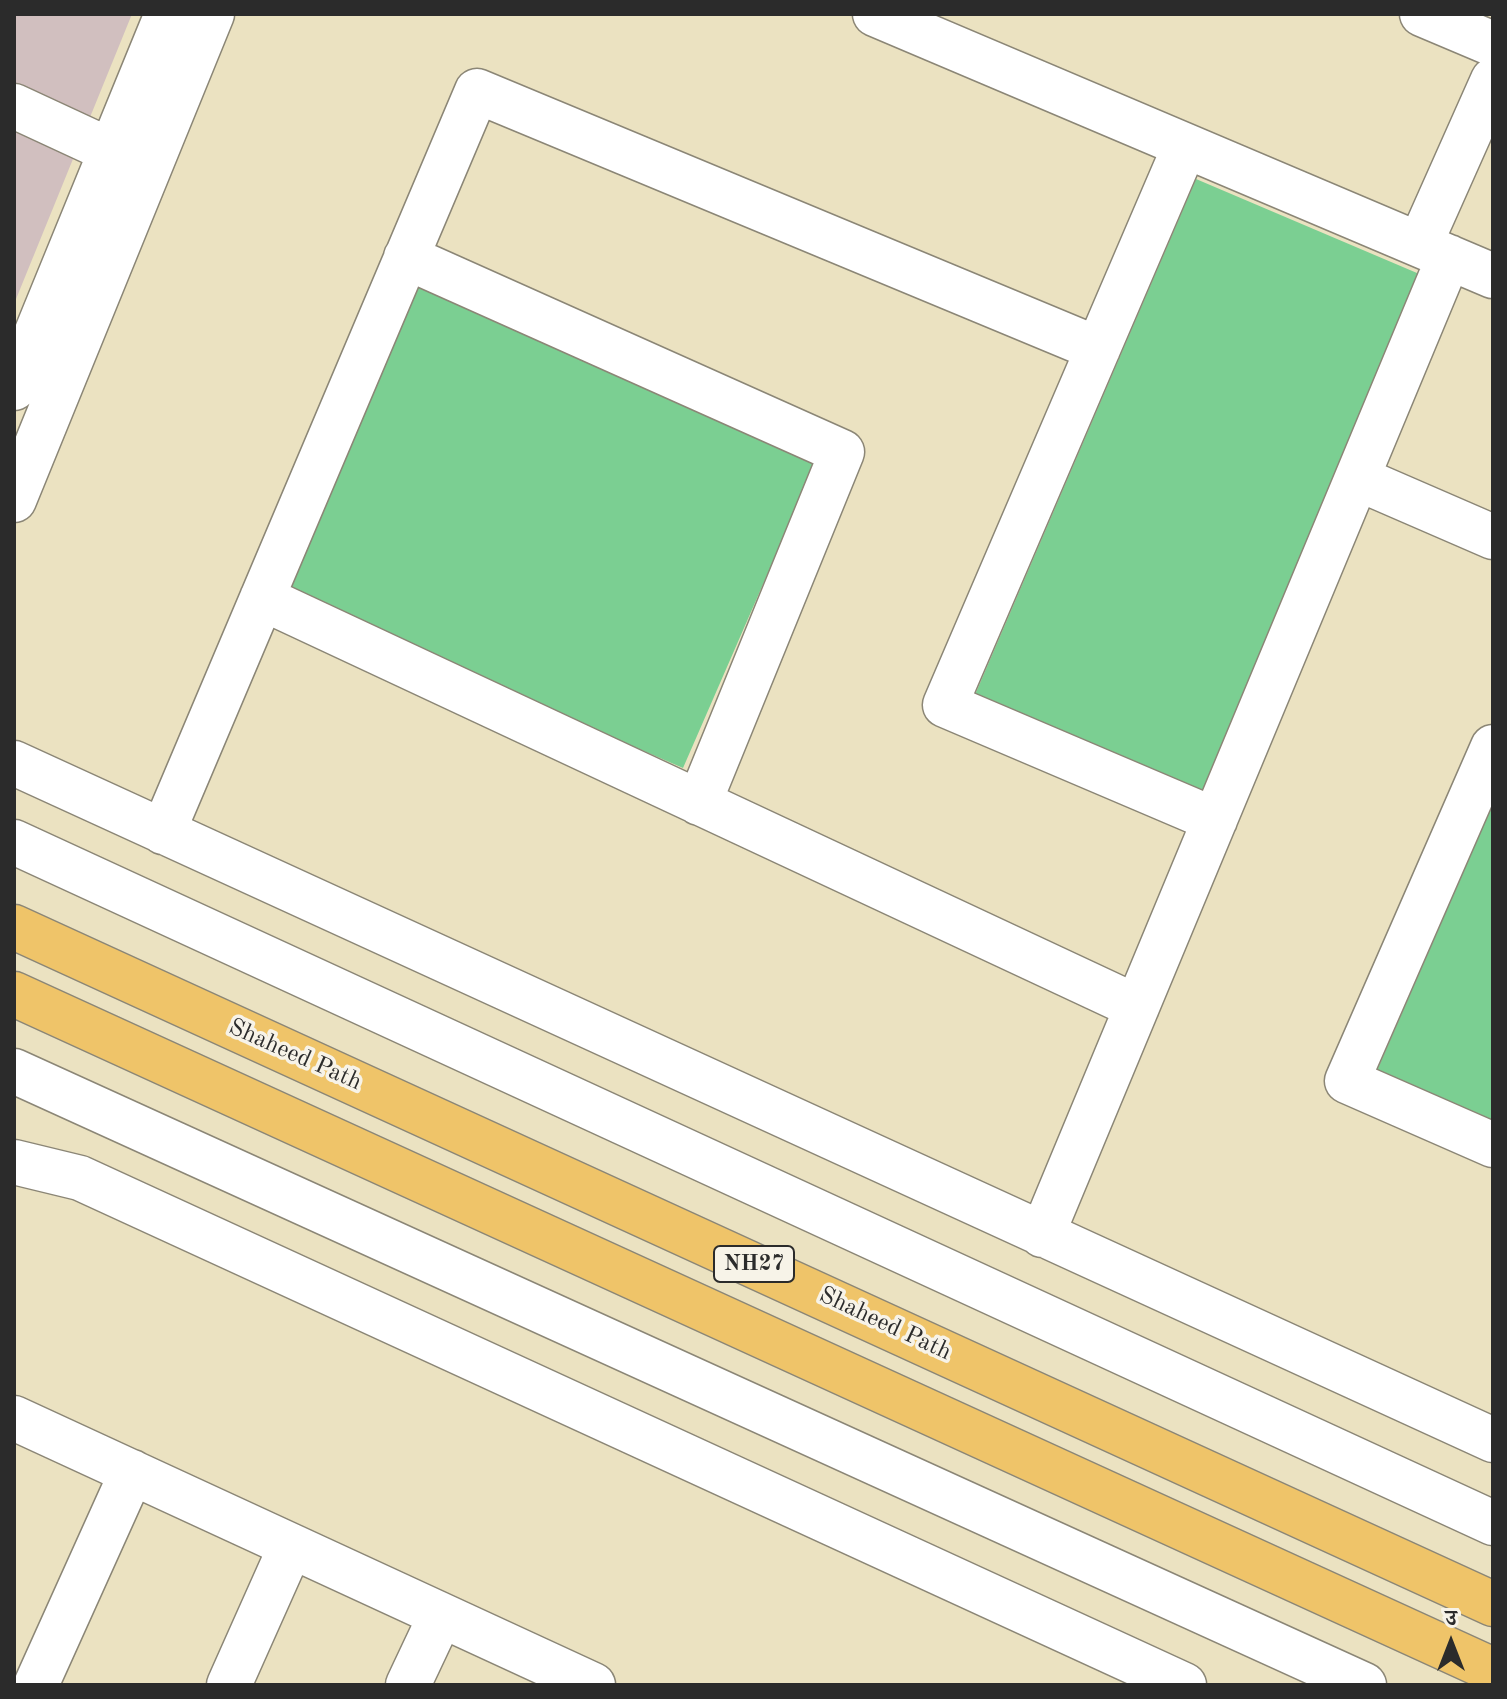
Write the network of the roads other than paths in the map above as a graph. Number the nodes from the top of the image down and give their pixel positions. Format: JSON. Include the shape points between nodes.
{"nodes":[{"id":1,"x":167,"y":14,"type":"edge"},
{"id":2,"x":212,"y":14,"type":"edge"},
{"id":3,"x":875,"y":14,"type":"edge"},
{"id":4,"x":1422,"y":14,"type":"edge"},
{"id":5,"x":1493,"y":44,"type":"edge"},
{"id":6,"x":1493,"y":80,"type":"edge"},
{"id":7,"x":14,"y":106,"type":"edge"},
{"id":8,"x":1185,"y":146,"type":"junction"},
{"id":9,"x":111,"y":151,"type":"junction"},
{"id":10,"x":1434,"y":250,"type":"junction"},
{"id":11,"x":406,"y":257,"type":"junction"},
{"id":12,"x":1493,"y":276,"type":"edge"},
{"id":13,"x":1098,"y":349,"type":"junction"},
{"id":14,"x":14,"y":388,"type":"edge"},
{"id":15,"x":1357,"y":478,"type":"junction"},
{"id":16,"x":14,"y":500,"type":"edge"},
{"id":17,"x":1493,"y":537,"type":"edge"},
{"id":18,"x":262,"y":598,"type":"junction"},
{"id":19,"x":1493,"y":747,"type":"edge"},
{"id":20,"x":14,"y":763,"type":"edge"},
{"id":21,"x":699,"y":803,"type":"junction"},
{"id":22,"x":1215,"y":820,"type":"junction"},
{"id":23,"x":163,"y":832,"type":"junction"},
{"id":24,"x":14,"y":842,"type":"edge"},
{"id":25,"x":14,"y":927,"type":"edge"},
{"id":26,"x":14,"y":994,"type":"edge"},
{"id":27,"x":1137,"y":1007,"type":"junction"},
{"id":28,"x":14,"y":1071,"type":"edge"},
{"id":29,"x":1493,"y":1145,"type":"edge"},
{"id":30,"x":14,"y":1162,"type":"edge"},
{"id":31,"x":1042,"y":1235,"type":"junction"},
{"id":32,"x":14,"y":1418,"type":"edge"},
{"id":33,"x":1493,"y":1440,"type":"edge"},
{"id":34,"x":132,"y":1472,"type":"junction"},
{"id":35,"x":1493,"y":1523,"type":"edge"},
{"id":36,"x":291,"y":1546,"type":"junction"},
{"id":37,"x":1493,"y":1604,"type":"edge"},
{"id":38,"x":441,"y":1615,"type":"junction"},
{"id":39,"x":1493,"y":1670,"type":"edge"},
{"id":40,"x":36,"y":1685,"type":"edge"},
{"id":41,"x":229,"y":1685,"type":"edge"},
{"id":42,"x":408,"y":1685,"type":"edge"},
{"id":43,"x":593,"y":1685,"type":"edge"},
{"id":44,"x":1184,"y":1685,"type":"edge"},
{"id":45,"x":1364,"y":1685,"type":"edge"}],
"edges":[{"from":1,"to":9,"type":"street"},
{"from":2,"to":16,"type":"street"},
{"from":3,"to":8,"type":"street"},
{"from":4,"to":5,"type":"street"},
{"from":6,"to":10,"type":"street"},
{"from":7,"to":9,"type":"street"},
{"from":8,"to":10,"type":"street"},
{"from":8,"to":13,"type":"street"},
{"from":9,"to":14,"type":"street"},
{"from":10,"to":12,"type":"street"},
{"from":10,"to":15,"type":"street"},
{"from":11,"to":13,"type":"street","via":[[477,91]]},
{"from":11,"to":18,"type":"street"},
{"from":11,"to":21,"type":"street","via":[[842,452]]},
{"from":13,"to":22,"type":"street","via":[[945,705]]},
{"from":15,"to":17,"type":"street"},
{"from":15,"to":22,"type":"street"},
{"from":18,"to":21,"type":"street"},
{"from":18,"to":23,"type":"street"},
{"from":19,"to":29,"type":"street","via":[[1347,1081]]},
{"from":20,"to":23,"type":"street"},
{"from":21,"to":27,"type":"street"},
{"from":22,"to":27,"type":"street"},
{"from":23,"to":31,"type":"street"},
{"from":24,"to":35,"type":"street"},
{"from":25,"to":37,"type":"highway","name":"Shaheed Path","number":"NH27"},
{"from":26,"to":39,"type":"highway","number":"NH27"},
{"from":27,"to":31,"type":"street"},
{"from":28,"to":45,"type":"street"},
{"from":30,"to":44,"type":"street","via":[[80,1178]]},
{"from":31,"to":33,"type":"street"},
{"from":32,"to":34,"type":"street"},
{"from":34,"to":36,"type":"street"},
{"from":34,"to":40,"type":"street"},
{"from":36,"to":38,"type":"street"},
{"from":36,"to":41,"type":"street"},
{"from":38,"to":42,"type":"street"},
{"from":38,"to":43,"type":"street"}]}
